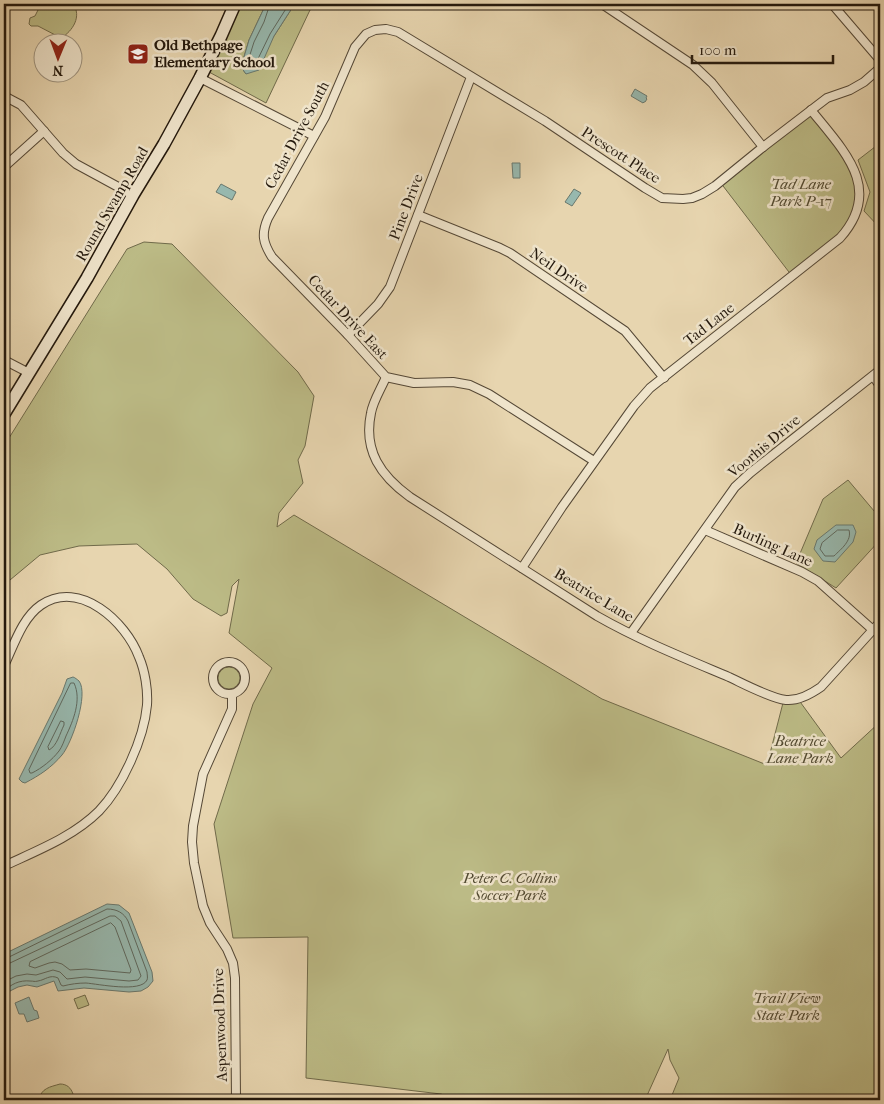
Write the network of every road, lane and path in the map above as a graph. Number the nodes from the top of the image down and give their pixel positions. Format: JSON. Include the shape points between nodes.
{"nodes":[{"id":1,"x":235,"y":4,"type":"edge"},
{"id":2,"x":602,"y":4,"type":"edge"},
{"id":3,"x":832,"y":4,"type":"edge"},
{"id":4,"x":378,"y":30,"type":"joint"},
{"id":5,"x":880,"y":60,"type":"edge"},
{"id":6,"x":880,"y":68,"type":"edge"},
{"id":7,"x":471,"y":77,"type":"junction"},
{"id":8,"x":200,"y":78,"type":"junction"},
{"id":9,"x":4,"y":96,"type":"edge"},
{"id":10,"x":811,"y":110,"type":"junction"},
{"id":11,"x":44,"y":131,"type":"junction"},
{"id":12,"x":314,"y":136,"type":"junction"},
{"id":13,"x":763,"y":147,"type":"junction"},
{"id":14,"x":4,"y":167,"type":"edge"},
{"id":15,"x":133,"y":195,"type":"junction"},
{"id":16,"x":418,"y":215,"type":"junction"},
{"id":17,"x":264,"y":235,"type":"joint"},
{"id":18,"x":348,"y":335,"type":"junction"},
{"id":19,"x":4,"y":360,"type":"edge"},
{"id":20,"x":880,"y":370,"type":"edge"},
{"id":21,"x":29,"y":373,"type":"junction"},
{"id":22,"x":872,"y":376,"type":"junction"},
{"id":23,"x":386,"y":377,"type":"junction"},
{"id":24,"x":664,"y":378,"type":"junction"},
{"id":25,"x":880,"y":386,"type":"edge"},
{"id":26,"x":4,"y":414,"type":"edge"},
{"id":27,"x":594,"y":461,"type":"junction"},
{"id":28,"x":704,"y":530,"type":"junction"},
{"id":29,"x":522,"y":568,"type":"junction"},
{"id":30,"x":880,"y":622,"type":"edge"},
{"id":31,"x":873,"y":630,"type":"junction"},
{"id":32,"x":631,"y":633,"type":"junction"},
{"id":33,"x":4,"y":666,"type":"edge"},
{"id":34,"x":232,"y":694,"type":"junction"},
{"id":35,"x":4,"y":866,"type":"edge"},
{"id":36,"x":113,"y":1100,"type":"edge"},
{"id":37,"x":118,"y":1100,"type":"edge"},
{"id":38,"x":236,"y":1100,"type":"edge"}],
"edges":[{"from":1,"to":8,"type":"main road","name":"Round Swamp Road"},
{"from":2,"to":13,"type":"street","via":[[693,65],[712,83]]},
{"from":3,"to":5,"type":"street"},
{"from":4,"to":7,"type":"street","name":"Prescott Place","via":[[398,32]]},
{"from":4,"to":12,"type":"street","name":"Cedar Drive South","via":[[366,34],[355,47]]},
{"from":6,"to":10,"type":"street","name":"Prescott Place","via":[[864,82],[827,98]]},
{"from":7,"to":13,"type":"street","name":"Prescott Place","via":[[546,121],[662,198],[683,199],[702,194]]},
{"from":7,"to":16,"type":"street","name":"Pine Drive"},
{"from":8,"to":12,"type":"street"},
{"from":8,"to":15,"type":"main road","name":"Round Swamp Road"},
{"from":9,"to":11,"type":"street","via":[[20,105]]},
{"from":10,"to":13,"type":"street","name":"Prescott Place"},
{"from":10,"to":24,"type":"street","name":"Tad Lane","via":[[859,174],[862,200],[854,221],[840,238]]},
{"from":11,"to":14,"type":"street"},
{"from":11,"to":15,"type":"street","via":[[76,164]]},
{"from":12,"to":17,"type":"street","name":"Cedar Drive South","via":[[268,218]]},
{"from":15,"to":21,"type":"main road","name":"Round Swamp Road"},
{"from":16,"to":18,"type":"street","name":"Pine Drive","via":[[390,287]]},
{"from":16,"to":24,"type":"street","name":"Neil Drive","via":[[510,253],[625,331]]},
{"from":17,"to":18,"type":"street","name":"Cedar Drive East","via":[[272,257]]},
{"from":18,"to":23,"type":"street","name":"Cedar Drive East"},
{"from":19,"to":21,"type":"street"},
{"from":20,"to":22,"type":"street","name":"Voorhis Drive"},
{"from":21,"to":26,"type":"main road","name":"Round Swamp Road"},
{"from":22,"to":25,"type":"street"},
{"from":22,"to":28,"type":"street","name":"Voorhis Drive","via":[[750,473],[735,487]]},
{"from":23,"to":27,"type":"street","name":"Cedar Drive East","via":[[414,383],[470,385]]},
{"from":23,"to":29,"type":"street","name":"Beatrice Lane","via":[[371,414],[369,434],[375,459],[384,474],[410,497]]},
{"from":24,"to":27,"type":"street","name":"Tad Lane","via":[[634,406]]},
{"from":27,"to":29,"type":"street","name":"Tad Lane"},
{"from":28,"to":31,"type":"street","name":"Burling Lane","via":[[818,581]]},
{"from":28,"to":32,"type":"street","name":"Voorhis Drive"},
{"from":29,"to":32,"type":"street","name":"Beatrice Lane","via":[[597,616]]},
{"from":30,"to":31,"type":"street","name":"Beatrice Lane"},
{"from":31,"to":32,"type":"street","name":"Beatrice Lane","via":[[821,687],[793,700],[763,692]]},
{"from":33,"to":35,"type":"street","via":[[31,614],[42,604],[56,598],[86,600],[114,620],[129,638],[139,656],[146,680],[147,704],[139,743],[111,796],[99,811],[73,832]]},
{"from":34,"to":34,"type":"street","name":"Aspenwood Drive","via":[[243,686],[245,676],[237,664],[228,662],[218,666],[213,680],[221,693]]},
{"from":34,"to":38,"type":"street","name":"Aspenwood Drive","via":[[232,709],[203,774],[192,842],[203,906],[227,949],[235,978]]},
{"from":36,"to":37,"type":"street"}]}
